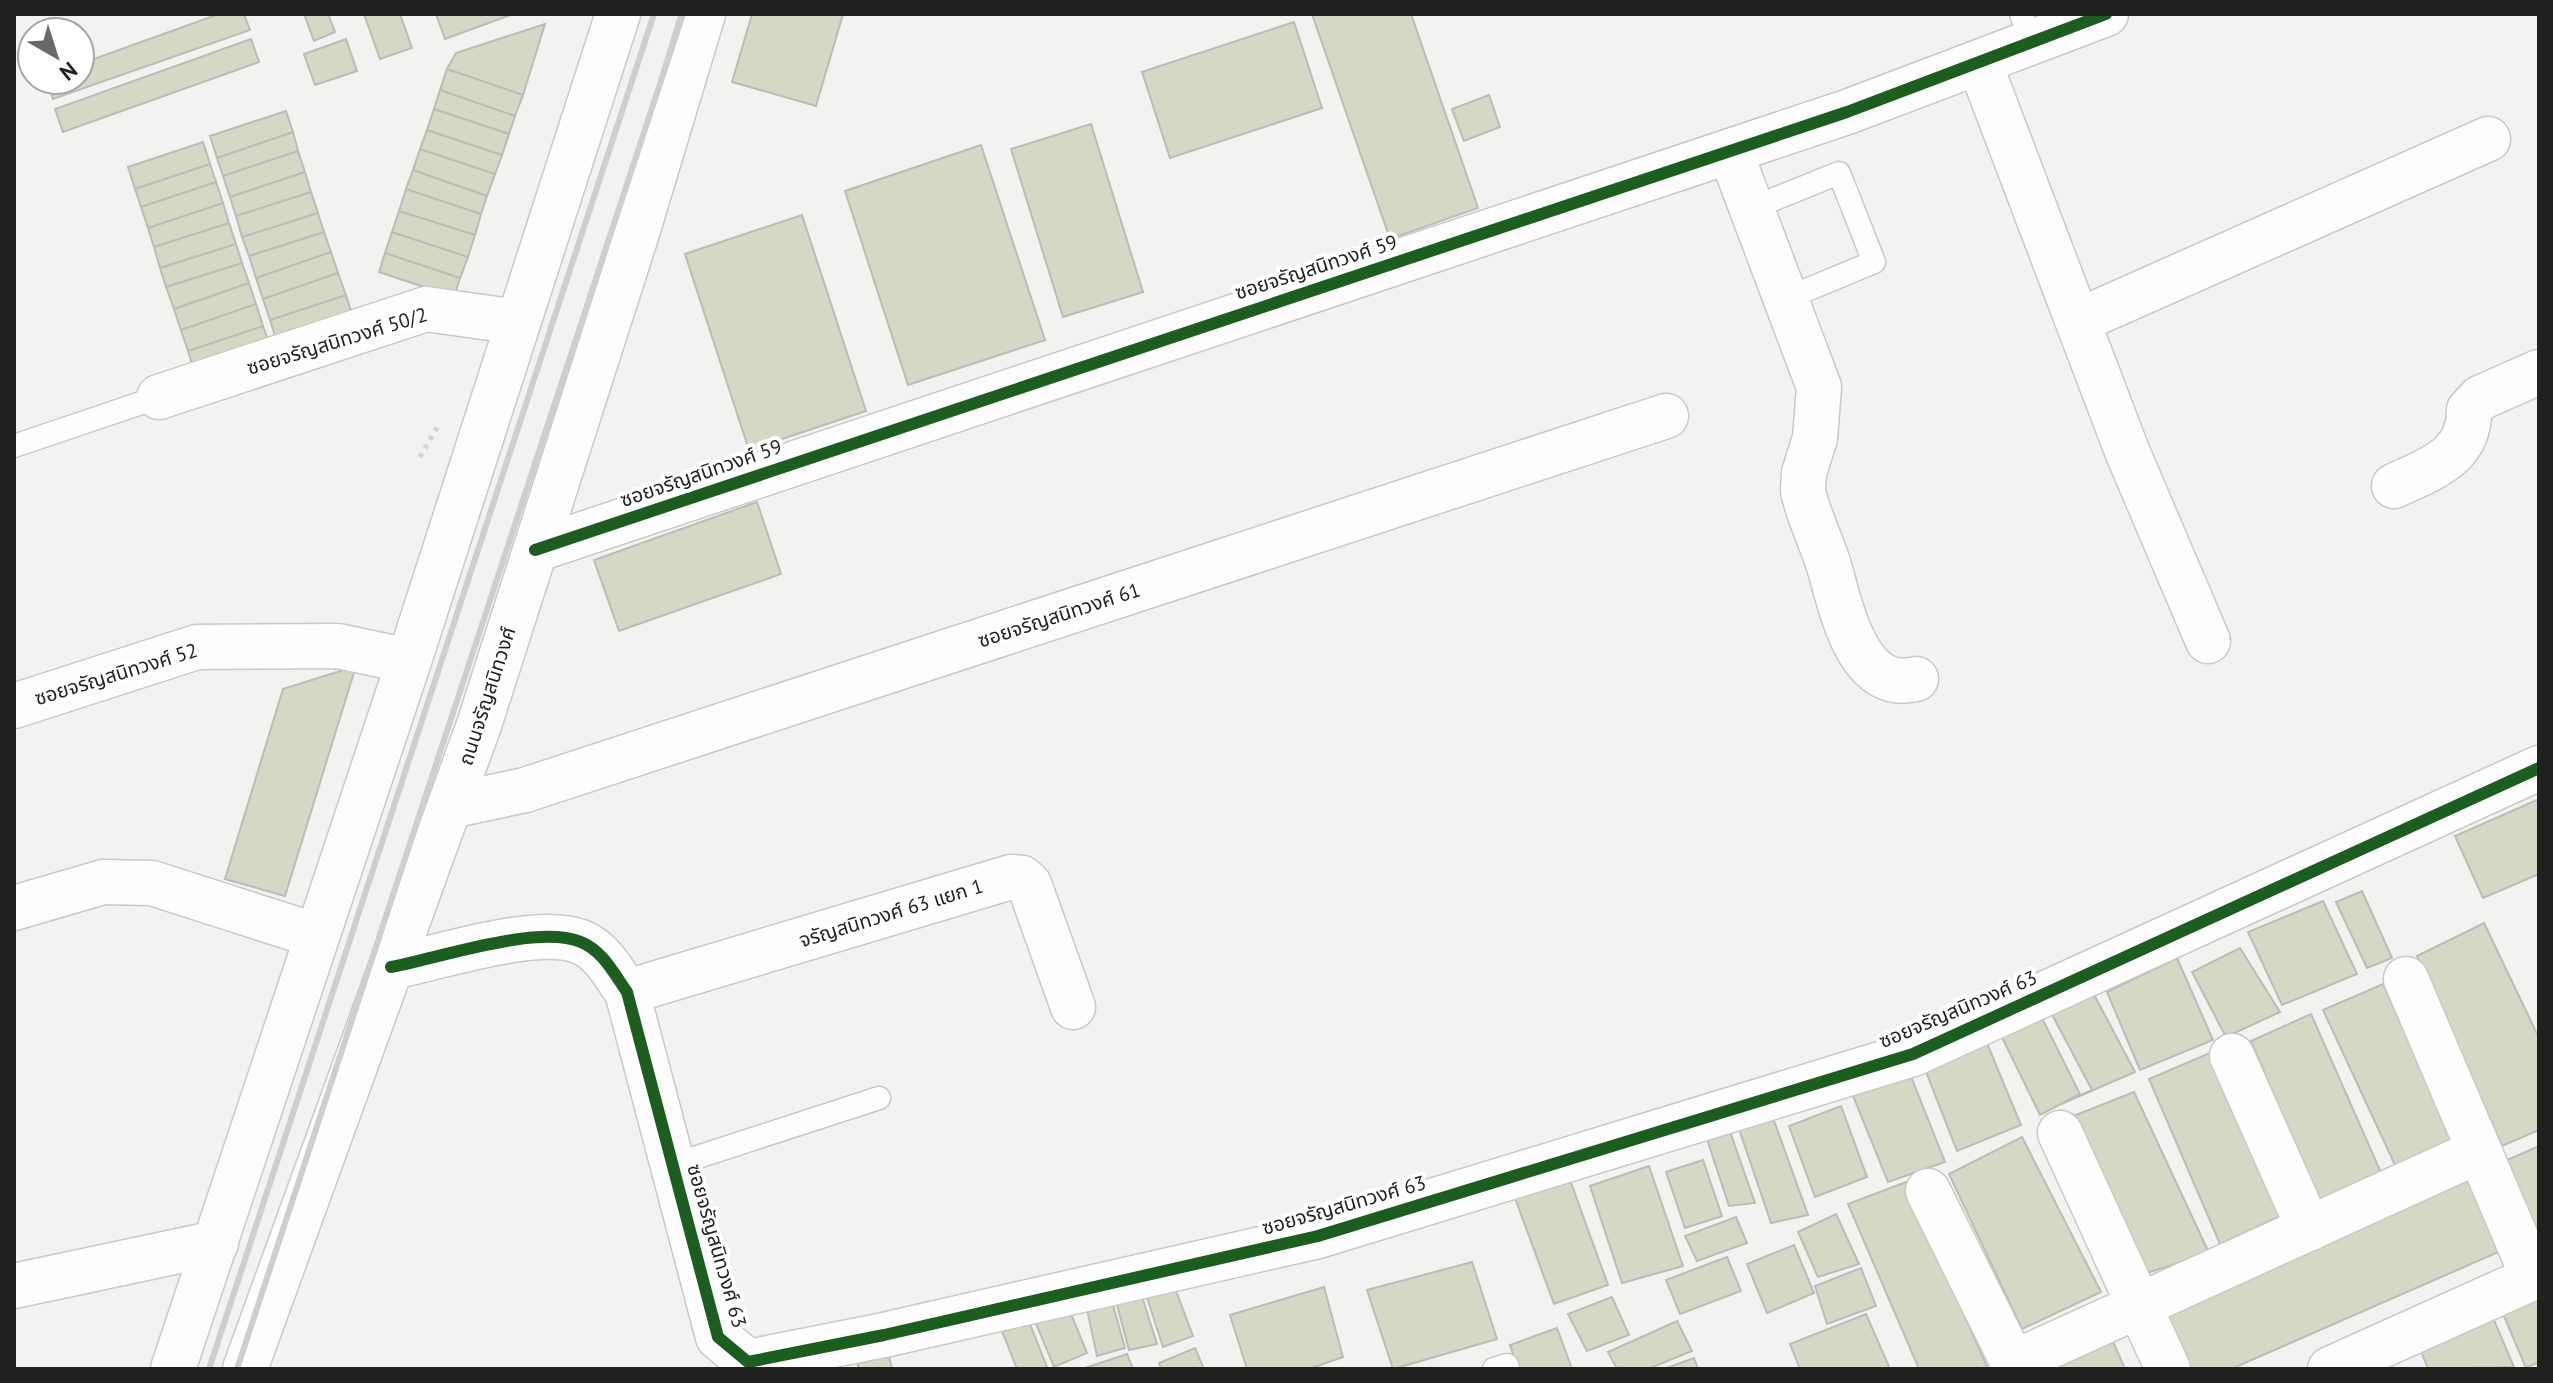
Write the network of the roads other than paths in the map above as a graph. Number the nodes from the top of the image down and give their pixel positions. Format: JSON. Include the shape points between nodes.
{"nodes":[{"id":1,"x":618,"y":14,"type":"edge"},
{"id":2,"x":703,"y":14,"type":"edge"},
{"id":3,"x":2106,"y":14,"type":"edge"},
{"id":4,"x":2026,"y":28,"type":"edge"},
{"id":5,"x":1979,"y":62,"type":"junction"},
{"id":6,"x":2488,"y":139,"type":"dead end"},
{"id":7,"x":1730,"y":151,"type":"junction"},
{"id":8,"x":1767,"y":202,"type":"dead end"},
{"id":9,"x":1785,"y":299,"type":"junction"},
{"id":10,"x":2078,"y":321,"type":"junction"},
{"id":11,"x":518,"y":322,"type":"junction"},
{"id":12,"x":2539,"y":372,"type":"edge"},
{"id":13,"x":159,"y":397,"type":"joint"},
{"id":14,"x":1666,"y":416,"type":"dead end"},
{"id":15,"x":14,"y":446,"type":"edge"},
{"id":16,"x":2394,"y":486,"type":"dead end"},
{"id":17,"x":535,"y":550,"type":"junction"},
{"id":18,"x":2208,"y":641,"type":"dead end"},
{"id":19,"x":409,"y":661,"type":"junction"},
{"id":20,"x":1916,"y":679,"type":"dead end"},
{"id":21,"x":14,"y":706,"type":"edge"},
{"id":22,"x":2539,"y":768,"type":"edge"},
{"id":23,"x":450,"y":806,"type":"junction"},
{"id":24,"x":14,"y":908,"type":"edge"},
{"id":25,"x":317,"y":936,"type":"junction"},
{"id":26,"x":391,"y":967,"type":"junction"},
{"id":27,"x":2406,"y":979,"type":"dead end"},
{"id":28,"x":627,"y":992,"type":"junction"},
{"id":29,"x":1073,"y":1007,"type":"dead end"},
{"id":30,"x":2232,"y":1056,"type":"dead end"},
{"id":31,"x":879,"y":1098,"type":"dead end"},
{"id":32,"x":2060,"y":1133,"type":"dead end"},
{"id":33,"x":2479,"y":1151,"type":"junction"},
{"id":34,"x":673,"y":1165,"type":"junction"},
{"id":35,"x":1928,"y":1191,"type":"dead end"},
{"id":36,"x":2309,"y":1229,"type":"junction"},
{"id":37,"x":216,"y":1243,"type":"junction"},
{"id":38,"x":2536,"y":1276,"type":"edge"},
{"id":39,"x":14,"y":1286,"type":"edge"},
{"id":40,"x":2139,"y":1305,"type":"junction"},
{"id":41,"x":173,"y":1369,"type":"edge"},
{"id":42,"x":245,"y":1369,"type":"edge"},
{"id":43,"x":1494,"y":1369,"type":"edge"},
{"id":44,"x":1508,"y":1369,"type":"edge"},
{"id":45,"x":2168,"y":1369,"type":"edge"},
{"id":46,"x":2330,"y":1369,"type":"edge"}],
"edges":[{"from":1,"to":11,"type":"street"},
{"from":2,"to":17,"type":"street","name":"ถนนจรัญสนิทวงศ์"},
{"from":3,"to":4,"type":"street","name":"ซอยจรัญสนิทวงศ์ 59"},
{"from":4,"to":5,"type":"street","name":"ซอยจรัญสนิทวงศ์ 59"},
{"from":5,"to":7,"type":"street","name":"ซอยจรัญสนิทวงศ์ 59"},
{"from":5,"to":10,"type":"street"},
{"from":6,"to":10,"type":"street"},
{"from":7,"to":9,"type":"street"},
{"from":7,"to":17,"type":"street","name":"ซอยจรัญสนิทวงศ์ 59"},
{"from":8,"to":9,"type":"lane","via":[[1839,173],[1874,262]]},
{"from":9,"to":20,"type":"street","via":[[1819,387],[1803,491],[1842,618],[1880,675],[1901,683]]},
{"from":10,"to":18,"type":"street"},
{"from":11,"to":13,"type":"street","name":"ซอยจรัญสนิทวงศ์ 50/2","via":[[426,309]]},
{"from":11,"to":19,"type":"street"},
{"from":12,"to":16,"type":"street","via":[[2480,398],[2469,410],[2470,427],[2458,451]]},
{"from":13,"to":15,"type":"lane"},
{"from":14,"to":23,"type":"street","name":"ซอยจรัญสนิทวงศ์ 61","via":[[525,790]]},
{"from":17,"to":23,"type":"street","name":"ถนนจรัญสนิทวงศ์"},
{"from":19,"to":21,"type":"street","name":"ซอยจรัญสนิทวงศ์ 52","via":[[338,646],[197,647]]},
{"from":19,"to":25,"type":"street"},
{"from":22,"to":34,"type":"street","name":"ซอยจรัญสนิทวงศ์ 63","via":[[1913,1054],[1318,1236],[884,1335],[748,1362],[718,1337]]},
{"from":23,"to":26,"type":"street","name":"ถนนจรัญสนิทวงศ์"},
{"from":24,"to":25,"type":"street","via":[[103,882],[152,883]]},
{"from":25,"to":37,"type":"street"},
{"from":26,"to":28,"type":"street","name":"ซอยจรัญสนิทวงศ์ 63","via":[[547,934],[582,942],[603,957]]},
{"from":26,"to":42,"type":"street","name":"ถนนจรัญสนิทวงศ์"},
{"from":27,"to":33,"type":"street"},
{"from":28,"to":29,"type":"street","name":"จรัญสนิทวงศ์ 63 แยก 1","via":[[1011,877],[1029,884]]},
{"from":28,"to":34,"type":"street","name":"ซอยจรัญสนิทวงศ์ 63"},
{"from":30,"to":36,"type":"street"},
{"from":31,"to":34,"type":"lane"},
{"from":32,"to":40,"type":"street"},
{"from":33,"to":36,"type":"street"},
{"from":33,"to":38,"type":"street"},
{"from":35,"to":40,"type":"street","via":[[2013,1363]]},
{"from":36,"to":40,"type":"street"},
{"from":37,"to":39,"type":"street"},
{"from":37,"to":41,"type":"street"},
{"from":38,"to":46,"type":"street"},
{"from":40,"to":45,"type":"street"},
{"from":43,"to":44,"type":"lane"}]}
